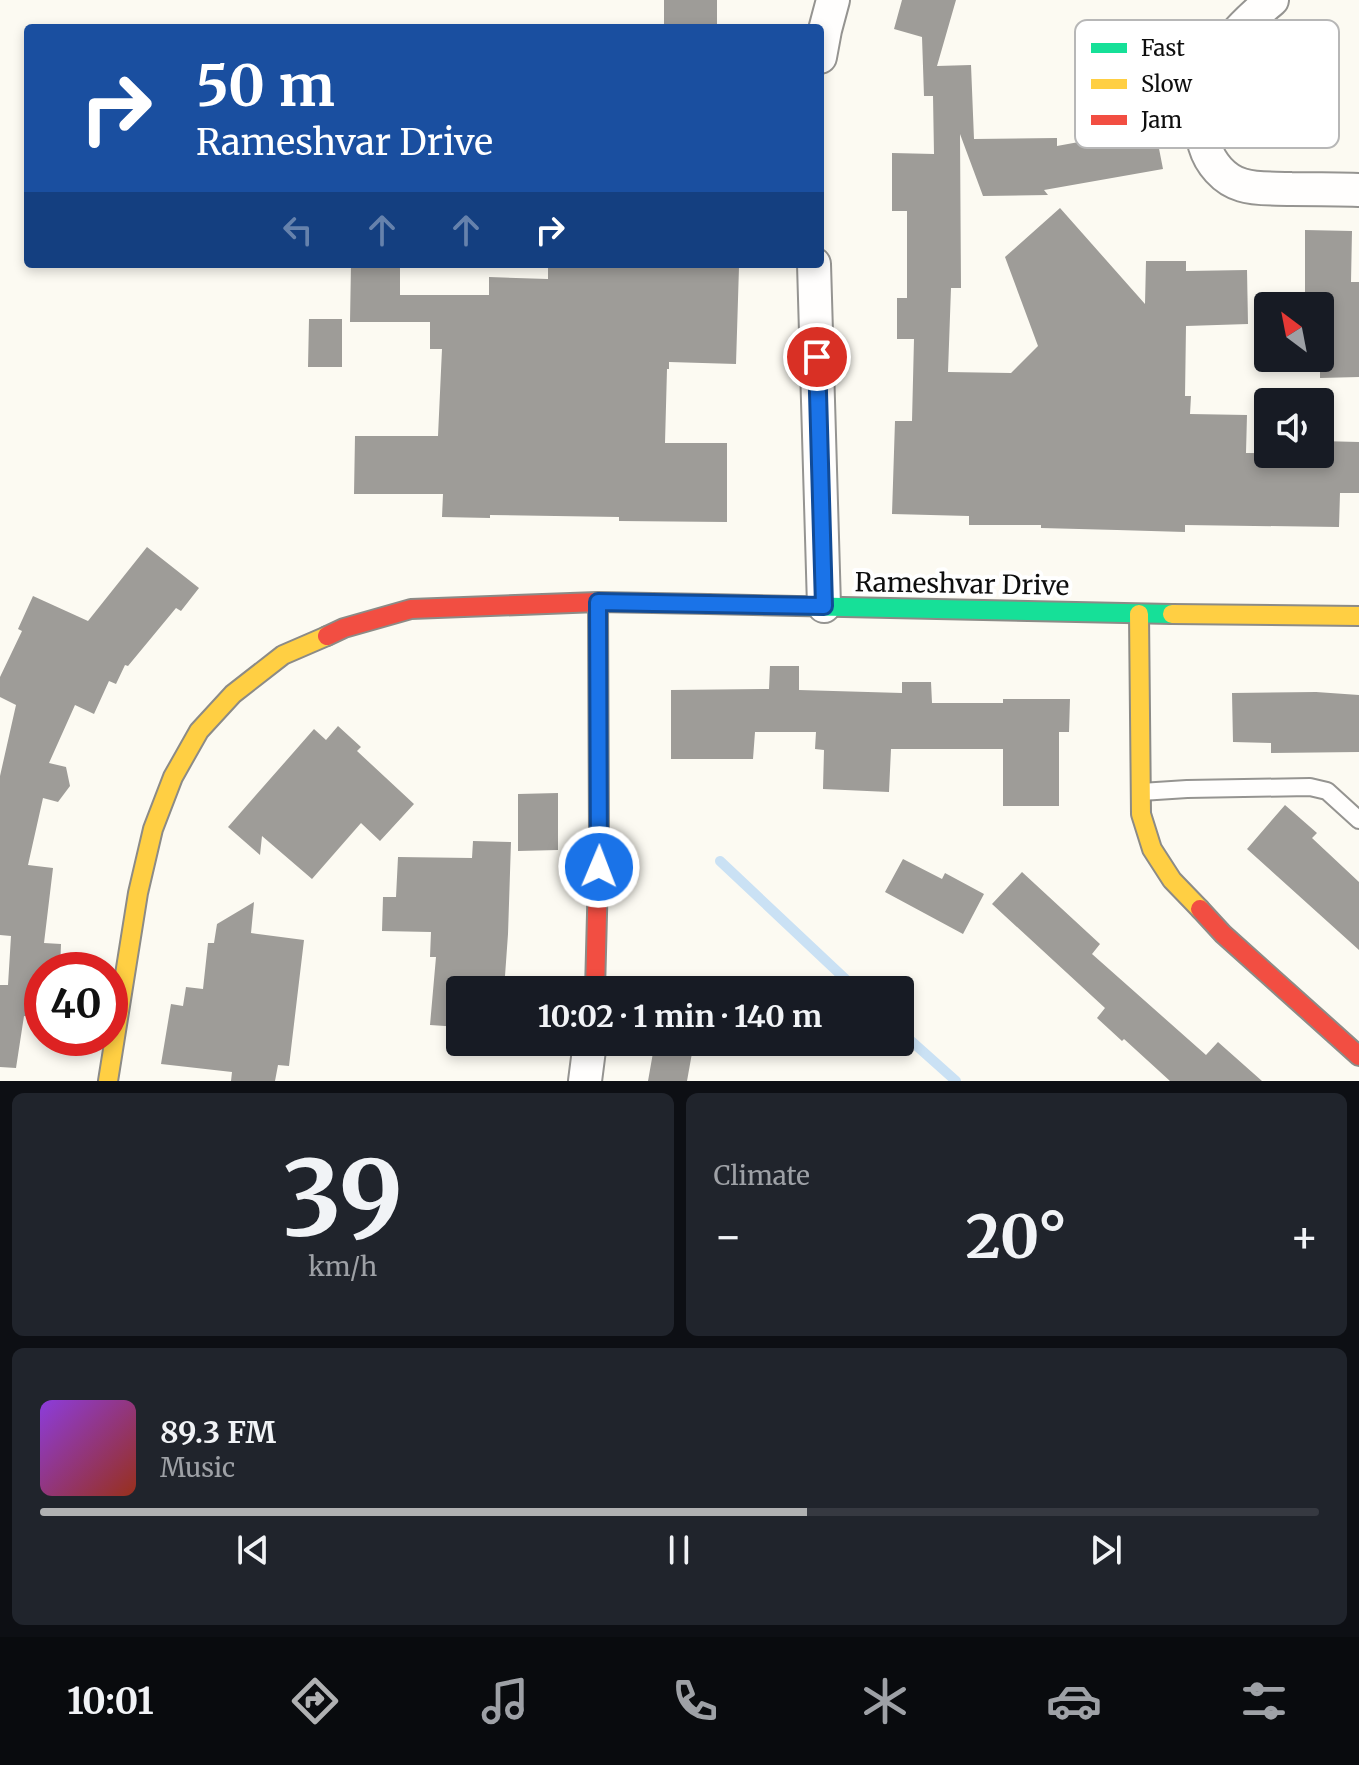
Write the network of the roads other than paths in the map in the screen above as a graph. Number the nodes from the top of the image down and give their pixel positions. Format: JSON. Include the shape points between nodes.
{"nodes":[{"id":1,"x":833,"y":0,"type":"edge"},
{"id":2,"x":1272,"y":0,"type":"edge"},
{"id":3,"x":1250,"y":20,"type":"edge"},
{"id":4,"x":824,"y":35,"type":"edge"},
{"id":5,"x":1205,"y":148,"type":"edge"},
{"id":6,"x":1359,"y":190,"type":"edge"},
{"id":7,"x":814,"y":268,"type":"edge"},
{"id":8,"x":598,"y":602,"type":"junction"},
{"id":9,"x":824,"y":606,"type":"junction"},
{"id":10,"x":1139,"y":614,"type":"junction"},
{"id":11,"x":1359,"y":616,"type":"edge"},
{"id":12,"x":1140,"y":792,"type":"junction"},
{"id":13,"x":1359,"y":820,"type":"edge"},
{"id":14,"x":595,"y":976,"type":"edge"},
{"id":15,"x":588,"y":1056,"type":"edge"},
{"id":16,"x":1359,"y":1056,"type":"edge"},
{"id":17,"x":108,"y":1081,"type":"edge"},
{"id":18,"x":585,"y":1081,"type":"edge"}],
"edges":[{"from":1,"to":4,"type":"street"},
{"from":2,"to":3,"type":"street"},
{"from":5,"to":6,"type":"street","via":[[1217,168],[1241,185]]},
{"from":7,"to":9,"type":"street"},
{"from":8,"to":9,"type":"street","name":"Rameshvar Drive"},
{"from":8,"to":14,"type":"street"},
{"from":8,"to":17,"type":"street","name":"Rameshvar Drive","via":[[411,609],[344,628],[283,655],[233,694],[199,731],[153,829]]},
{"from":9,"to":10,"type":"street","name":"Rameshvar Drive"},
{"from":10,"to":11,"type":"street","name":"Rameshvar Drive"},
{"from":10,"to":12,"type":"street"},
{"from":12,"to":13,"type":"lane","via":[[1310,787],[1327,791]]},
{"from":12,"to":16,"type":"street","via":[[1152,849],[1172,880],[1223,934]]},
{"from":15,"to":18,"type":"street"}]}
